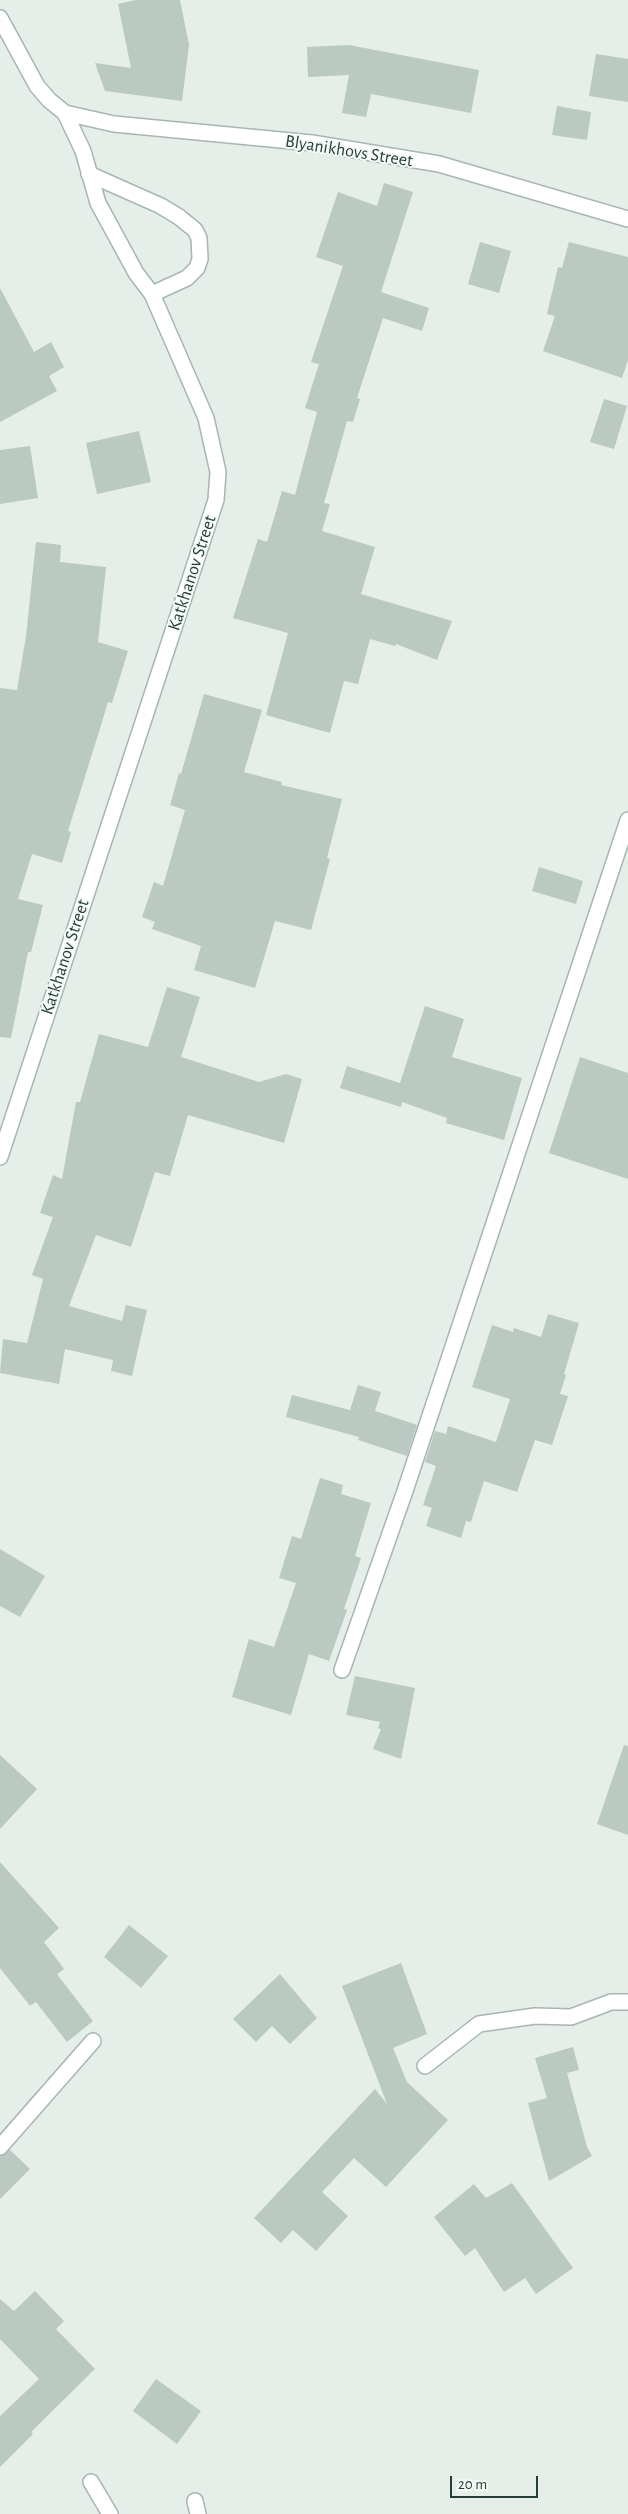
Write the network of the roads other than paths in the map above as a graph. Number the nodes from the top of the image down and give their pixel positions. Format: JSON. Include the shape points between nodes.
{"nodes":[{"id":1,"x":0,"y":18,"type":"edge"},
{"id":2,"x":64,"y":112,"type":"junction"},
{"id":3,"x":89,"y":174,"type":"junction"},
{"id":4,"x":628,"y":219,"type":"edge"},
{"id":5,"x":152,"y":294,"type":"junction"},
{"id":6,"x":628,"y":820,"type":"edge"},
{"id":7,"x":0,"y":1157,"type":"edge"},
{"id":8,"x":342,"y":1670,"type":"dead end"},
{"id":9,"x":628,"y":2002,"type":"edge"},
{"id":10,"x":93,"y":2041,"type":"dead end"},
{"id":11,"x":425,"y":2066,"type":"dead end"},
{"id":12,"x":0,"y":2147,"type":"edge"},
{"id":13,"x":91,"y":2482,"type":"dead end"},
{"id":14,"x":110,"y":2514,"type":"edge"}],
"edges":[{"from":1,"to":2,"type":"street","name":"Katkhanov Street","via":[[37,86]]},
{"from":2,"to":3,"type":"street","name":"Katkhanov Street","via":[[83,150]]},
{"from":2,"to":4,"type":"street","name":"Blyanikhovs Street","via":[[114,124],[312,143],[439,164]]},
{"from":3,"to":5,"type":"street","name":"Katkhanov Street","via":[[108,224]]},
{"from":3,"to":5,"type":"street","via":[[180,217],[199,238],[197,268],[187,278]]},
{"from":5,"to":7,"type":"street","name":"Katkhanov Street","via":[[211,434],[218,472],[216,500]]},
{"from":6,"to":8,"type":"street","via":[[408,1482]]},
{"from":9,"to":11,"type":"street","via":[[611,2002],[571,2017],[535,2016],[479,2024]]},
{"from":10,"to":12,"type":"street"},
{"from":13,"to":14,"type":"street"}]}
